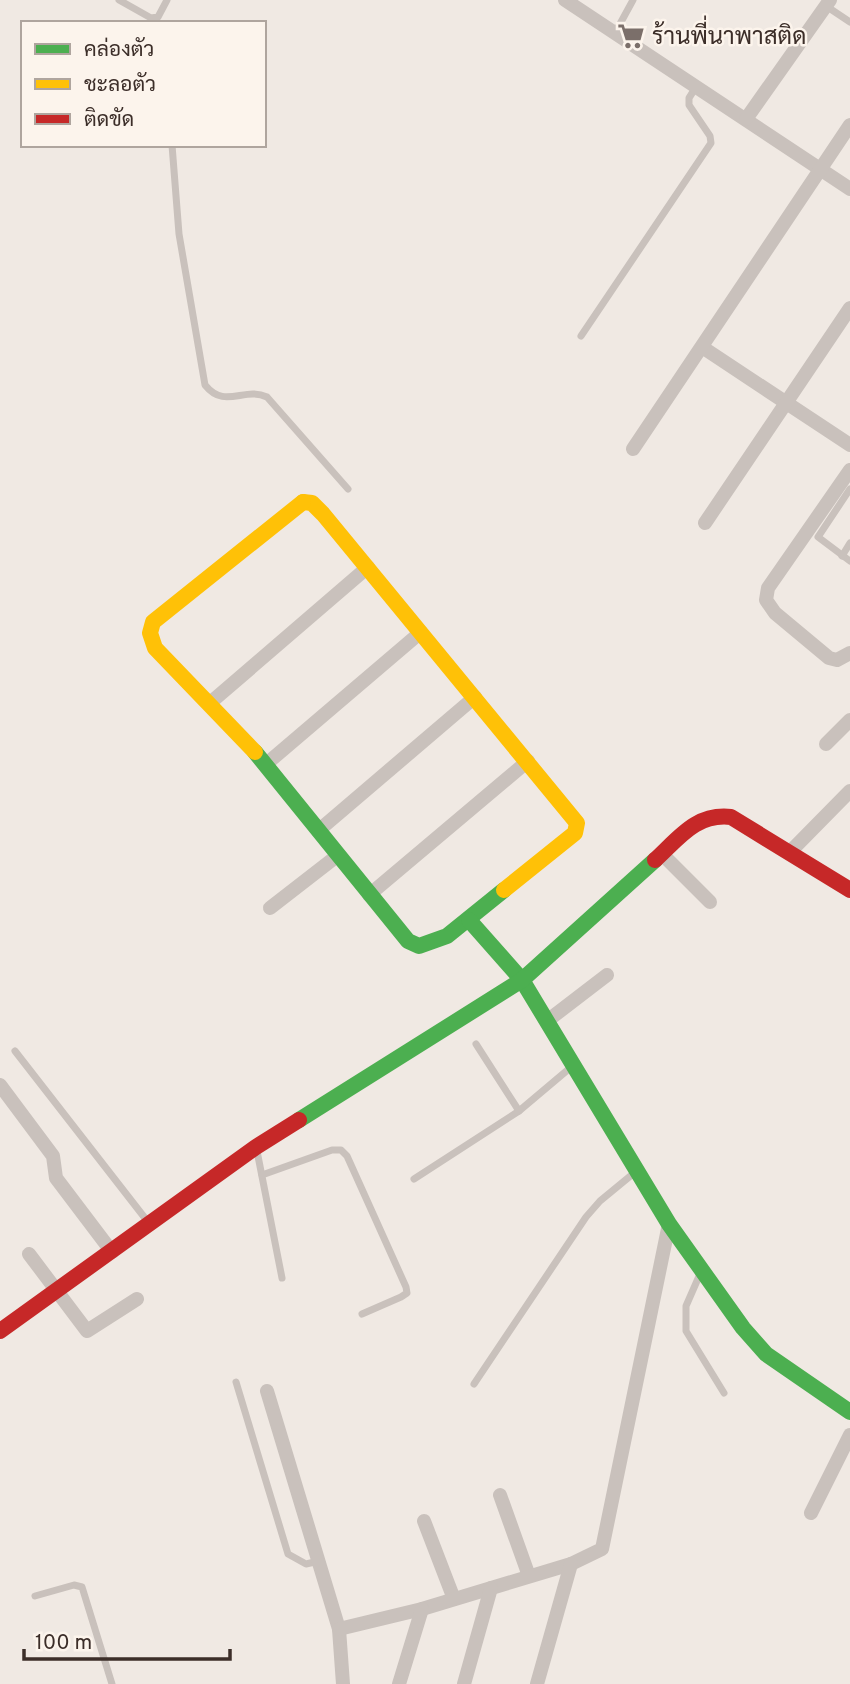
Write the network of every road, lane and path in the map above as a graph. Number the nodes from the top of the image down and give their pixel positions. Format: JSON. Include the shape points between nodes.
{"nodes":[{"id":1,"x":119,"y":0,"type":"edge"},
{"id":2,"x":167,"y":0,"type":"edge"},
{"id":3,"x":565,"y":0,"type":"edge"},
{"id":4,"x":634,"y":0,"type":"edge"},
{"id":5,"x":828,"y":3,"type":"edge"},
{"id":6,"x":152,"y":20,"type":"edge"},
{"id":7,"x":850,"y":22,"type":"edge"},
{"id":8,"x":615,"y":33,"type":"junction"},
{"id":9,"x":697,"y":87,"type":"junction"},
{"id":10,"x":746,"y":119,"type":"junction"},
{"id":11,"x":850,"y":125,"type":"edge"},
{"id":12,"x":172,"y":147,"type":"edge"},
{"id":13,"x":821,"y":170,"type":"junction"},
{"id":14,"x":850,"y":189,"type":"edge"},
{"id":15,"x":850,"y":308,"type":"edge"},
{"id":16,"x":581,"y":336,"type":"dead end"},
{"id":17,"x":702,"y":347,"type":"junction"},
{"id":18,"x":786,"y":402,"type":"junction"},
{"id":19,"x":850,"y":445,"type":"edge"},
{"id":20,"x":633,"y":449,"type":"dead end"},
{"id":21,"x":850,"y":470,"type":"edge"},
{"id":22,"x":348,"y":488,"type":"dead end"},
{"id":23,"x":850,"y":489,"type":"edge"},
{"id":24,"x":705,"y":523,"type":"dead end"},
{"id":25,"x":850,"y":543,"type":"edge"},
{"id":26,"x":842,"y":556,"type":"junction"},
{"id":27,"x":850,"y":561,"type":"edge"},
{"id":28,"x":368,"y":567,"type":"junction"},
{"id":29,"x":421,"y":632,"type":"junction"},
{"id":30,"x":850,"y":653,"type":"edge"},
{"id":31,"x":475,"y":697,"type":"junction"},
{"id":32,"x":210,"y":703,"type":"junction"},
{"id":33,"x":849,"y":724,"type":"edge"},
{"id":34,"x":825,"y":744,"type":"dead end"},
{"id":35,"x":527,"y":761,"type":"junction"},
{"id":36,"x":265,"y":765,"type":"junction"},
{"id":37,"x":850,"y":791,"type":"edge"},
{"id":38,"x":318,"y":831,"type":"junction"},
{"id":39,"x":789,"y":853,"type":"junction"},
{"id":40,"x":663,"y":855,"type":"junction"},
{"id":41,"x":337,"y":856,"type":"junction"},
{"id":42,"x":850,"y":890,"type":"edge"},
{"id":43,"x":369,"y":895,"type":"junction"},
{"id":44,"x":710,"y":902,"type":"dead end"},
{"id":45,"x":270,"y":908,"type":"dead end"},
{"id":46,"x":468,"y":920,"type":"junction"},
{"id":47,"x":607,"y":975,"type":"dead end"},
{"id":48,"x":522,"y":980,"type":"junction"},
{"id":49,"x":547,"y":1021,"type":"junction"},
{"id":50,"x":476,"y":1044,"type":"dead end"},
{"id":51,"x":15,"y":1051,"type":"dead end"},
{"id":52,"x":575,"y":1063,"type":"junction"},
{"id":53,"x":0,"y":1085,"type":"edge"},
{"id":54,"x":519,"y":1111,"type":"junction"},
{"id":55,"x":256,"y":1147,"type":"junction"},
{"id":56,"x":637,"y":1170,"type":"junction"},
{"id":57,"x":262,"y":1175,"type":"junction"},
{"id":58,"x":414,"y":1179,"type":"dead end"},
{"id":59,"x":669,"y":1224,"type":"junction"},
{"id":60,"x":150,"y":1225,"type":"junction"},
{"id":61,"x":111,"y":1252,"type":"junction"},
{"id":62,"x":29,"y":1254,"type":"dead end"},
{"id":63,"x":702,"y":1270,"type":"junction"},
{"id":64,"x":282,"y":1278,"type":"dead end"},
{"id":65,"x":57,"y":1291,"type":"junction"},
{"id":66,"x":137,"y":1299,"type":"dead end"},
{"id":67,"x":362,"y":1314,"type":"dead end"},
{"id":68,"x":0,"y":1331,"type":"edge"},
{"id":69,"x":236,"y":1382,"type":"dead end"},
{"id":70,"x":474,"y":1384,"type":"dead end"},
{"id":71,"x":267,"y":1391,"type":"dead end"},
{"id":72,"x":724,"y":1393,"type":"dead end"},
{"id":73,"x":850,"y":1412,"type":"edge"},
{"id":74,"x":850,"y":1435,"type":"edge"},
{"id":75,"x":500,"y":1495,"type":"dead end"},
{"id":76,"x":811,"y":1513,"type":"dead end"},
{"id":77,"x":424,"y":1521,"type":"dead end"},
{"id":78,"x":319,"y":1561,"type":"junction"},
{"id":79,"x":571,"y":1564,"type":"junction"},
{"id":80,"x":529,"y":1576,"type":"junction"},
{"id":81,"x":491,"y":1588,"type":"junction"},
{"id":82,"x":35,"y":1596,"type":"dead end"},
{"id":83,"x":454,"y":1600,"type":"junction"},
{"id":84,"x":422,"y":1609,"type":"junction"},
{"id":85,"x":339,"y":1629,"type":"junction"},
{"id":86,"x":112,"y":1684,"type":"edge"},
{"id":87,"x":343,"y":1684,"type":"edge"},
{"id":88,"x":399,"y":1684,"type":"edge"},
{"id":89,"x":464,"y":1684,"type":"edge"},
{"id":90,"x":537,"y":1684,"type":"edge"}],
"edges":[{"from":1,"to":6,"type":"lane"},
{"from":2,"to":6,"type":"lane"},
{"from":3,"to":8,"type":"street"},
{"from":4,"to":8,"type":"lane"},
{"from":5,"to":7,"type":"lane"},
{"from":5,"to":10,"type":"street"},
{"from":8,"to":9,"type":"street"},
{"from":9,"to":10,"type":"street"},
{"from":9,"to":16,"type":"lane","via":[[689,104],[711,143]]},
{"from":10,"to":13,"type":"street"},
{"from":11,"to":13,"type":"street"},
{"from":12,"to":22,"type":"lane","via":[[179,234],[205,385],[222,397],[257,393],[267,397]]},
{"from":13,"to":14,"type":"street"},
{"from":13,"to":17,"type":"street"},
{"from":15,"to":18,"type":"street"},
{"from":17,"to":18,"type":"street"},
{"from":17,"to":20,"type":"street"},
{"from":18,"to":19,"type":"street"},
{"from":18,"to":24,"type":"street"},
{"from":21,"to":30,"type":"street","via":[[768,588],[766,600],[829,658],[837,660]]},
{"from":23,"to":26,"type":"lane","via":[[818,537]]},
{"from":25,"to":26,"type":"lane"},
{"from":26,"to":27,"type":"lane"},
{"from":28,"to":29,"type":"street"},
{"from":28,"to":32,"type":"street"},
{"from":28,"to":32,"type":"street","via":[[312,503],[303,502],[153,622],[150,633],[155,648]]},
{"from":29,"to":31,"type":"street"},
{"from":29,"to":36,"type":"street"},
{"from":31,"to":35,"type":"street"},
{"from":31,"to":38,"type":"street"},
{"from":32,"to":36,"type":"street"},
{"from":33,"to":34,"type":"street"},
{"from":35,"to":43,"type":"street"},
{"from":35,"to":46,"type":"street","via":[[572,815],[577,823],[575,833]]},
{"from":36,"to":38,"type":"street"},
{"from":37,"to":39,"type":"street"},
{"from":38,"to":41,"type":"street"},
{"from":39,"to":40,"type":"street","via":[[731,817],[713,815],[693,826]]},
{"from":39,"to":42,"type":"street"},
{"from":40,"to":44,"type":"street"},
{"from":40,"to":48,"type":"street"},
{"from":41,"to":43,"type":"street"},
{"from":41,"to":45,"type":"street"},
{"from":43,"to":46,"type":"street","via":[[408,941],[419,946],[447,936]]},
{"from":46,"to":48,"type":"street"},
{"from":47,"to":49,"type":"street"},
{"from":48,"to":49,"type":"street"},
{"from":48,"to":55,"type":"street"},
{"from":49,"to":52,"type":"street"},
{"from":50,"to":54,"type":"lane"},
{"from":51,"to":60,"type":"lane"},
{"from":52,"to":54,"type":"lane"},
{"from":52,"to":56,"type":"street"},
{"from":53,"to":61,"type":"street","via":[[49,1151],[56,1178]]},
{"from":54,"to":58,"type":"lane"},
{"from":55,"to":57,"type":"lane"},
{"from":55,"to":60,"type":"street"},
{"from":56,"to":59,"type":"street"},
{"from":56,"to":70,"type":"lane","via":[[586,1217]]},
{"from":57,"to":64,"type":"lane"},
{"from":57,"to":67,"type":"lane","via":[[332,1150],[348,1156],[407,1287],[401,1297]]},
{"from":59,"to":63,"type":"street"},
{"from":59,"to":79,"type":"street","via":[[606,1541],[595,1555]]},
{"from":60,"to":61,"type":"street"},
{"from":61,"to":65,"type":"street"},
{"from":62,"to":65,"type":"street"},
{"from":63,"to":72,"type":"lane","via":[[684,1319],[686,1331]]},
{"from":63,"to":73,"type":"street","via":[[766,1354]]},
{"from":65,"to":66,"type":"street","via":[[87,1331]]},
{"from":65,"to":68,"type":"street"},
{"from":69,"to":78,"type":"lane","via":[[288,1554],[306,1564]]},
{"from":71,"to":78,"type":"street"},
{"from":74,"to":76,"type":"street"},
{"from":75,"to":80,"type":"street"},
{"from":77,"to":83,"type":"street"},
{"from":78,"to":85,"type":"street"},
{"from":79,"to":80,"type":"street"},
{"from":79,"to":90,"type":"street"},
{"from":80,"to":81,"type":"street"},
{"from":81,"to":83,"type":"street"},
{"from":81,"to":89,"type":"street"},
{"from":82,"to":86,"type":"lane","via":[[82,1587]]},
{"from":83,"to":84,"type":"street"},
{"from":84,"to":85,"type":"street"},
{"from":84,"to":88,"type":"street"},
{"from":85,"to":87,"type":"street"}]}
